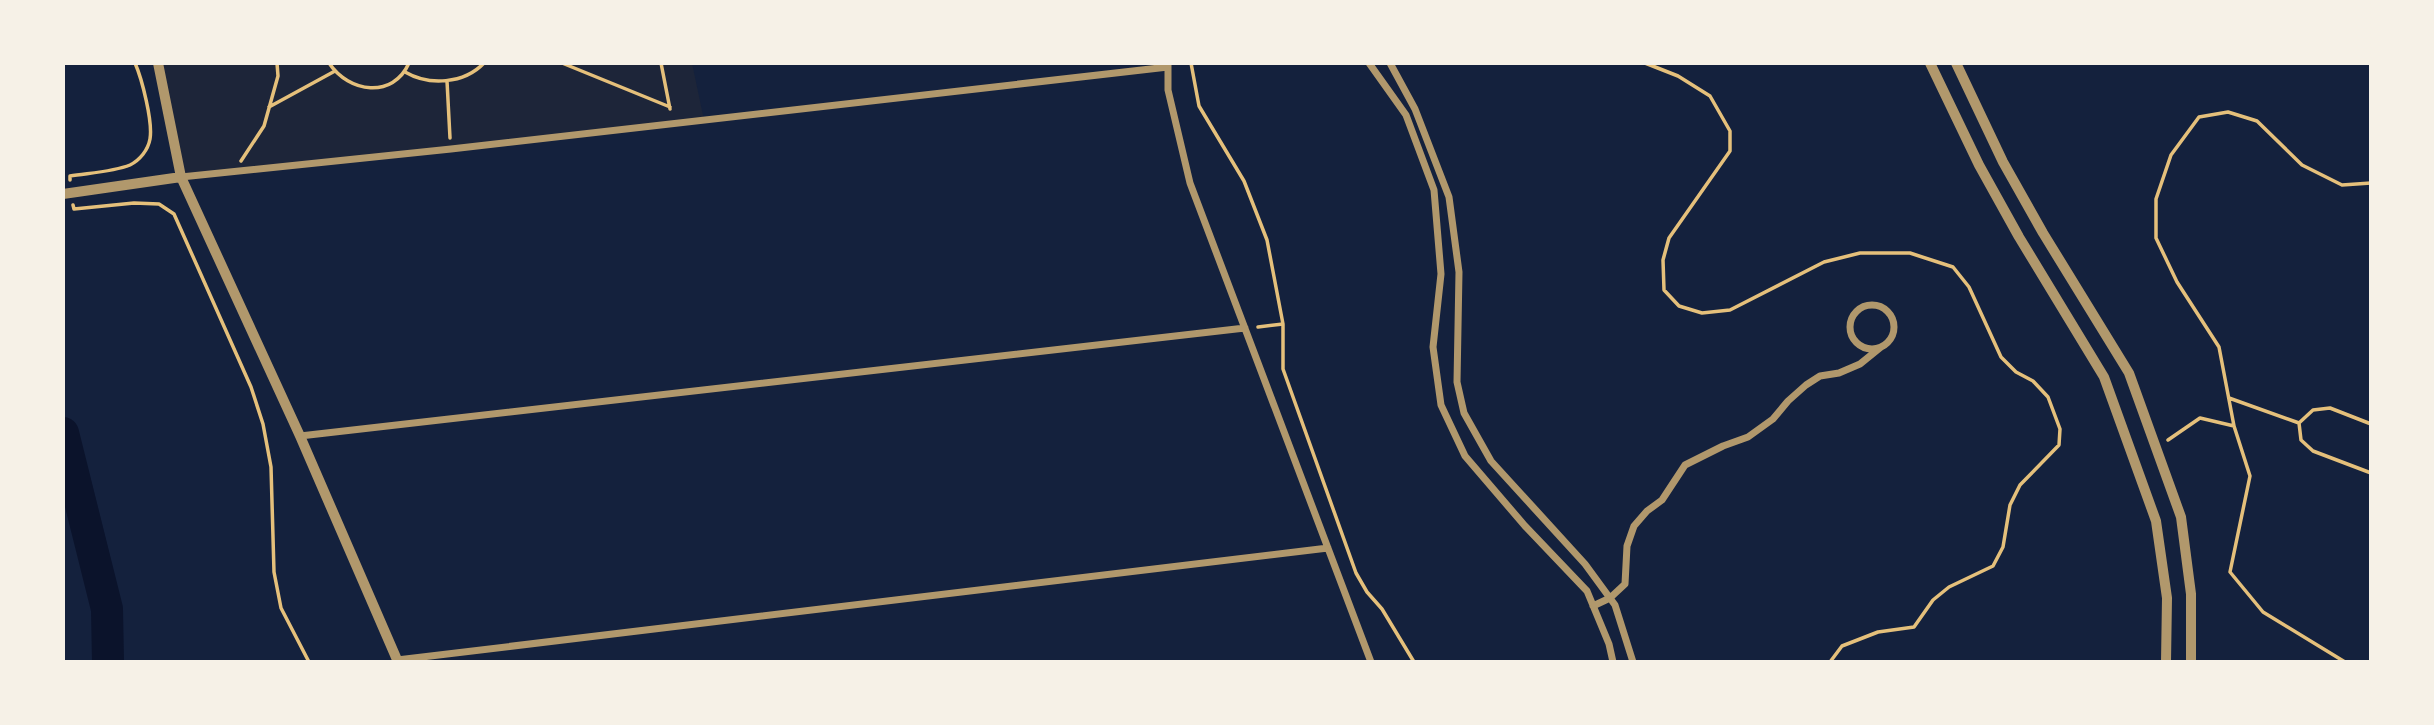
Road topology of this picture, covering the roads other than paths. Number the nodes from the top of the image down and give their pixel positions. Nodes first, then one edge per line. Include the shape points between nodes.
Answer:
1 (158, 63) edge
2 (1369, 63) edge
3 (1390, 63) edge
4 (1930, 63) edge
5 (1956, 63) edge
6 (1168, 65) edge
7 (181, 177) junction
8 (64, 194) edge
9 (1245, 328) junction
10 (1881, 347) junction
11 (300, 436) junction
12 (1328, 548) junction
13 (1610, 598) junction
14 (1593, 607) junction
15 (397, 661) edge
16 (1371, 662) edge
17 (1613, 662) edge
18 (1633, 662) edge
19 (2166, 662) edge
20 (2190, 662) edge

1 - 7 street
2 - 14 street via 1406,115 1434,190 1441,274 1433,347 1441,405 1465,456 1587,591
3 - 13 street via 1415,109 1449,198 1459,272 1457,382 1464,413 1491,461
4 - 19 street via 1979,165 2104,377 2156,520 2167,598
5 - 20 street via 2003,162 2129,373 2180,517 2191,594
6 - 7 street
6 - 9 street via 1168,90 1190,183
7 - 8 street
7 - 11 street
9 - 11 street
9 - 12 street
10 - 10 street via 1892,335 1893,319 1880,306 1862,307 1851,319 1852,337 1864,348
10 - 13 street via 1860,364 1806,385 1748,438 1685,465 1662,500 1634,526 1625,584
11 - 15 street
12 - 15 street
12 - 16 street
13 - 14 street
13 - 18 street
14 - 17 street

